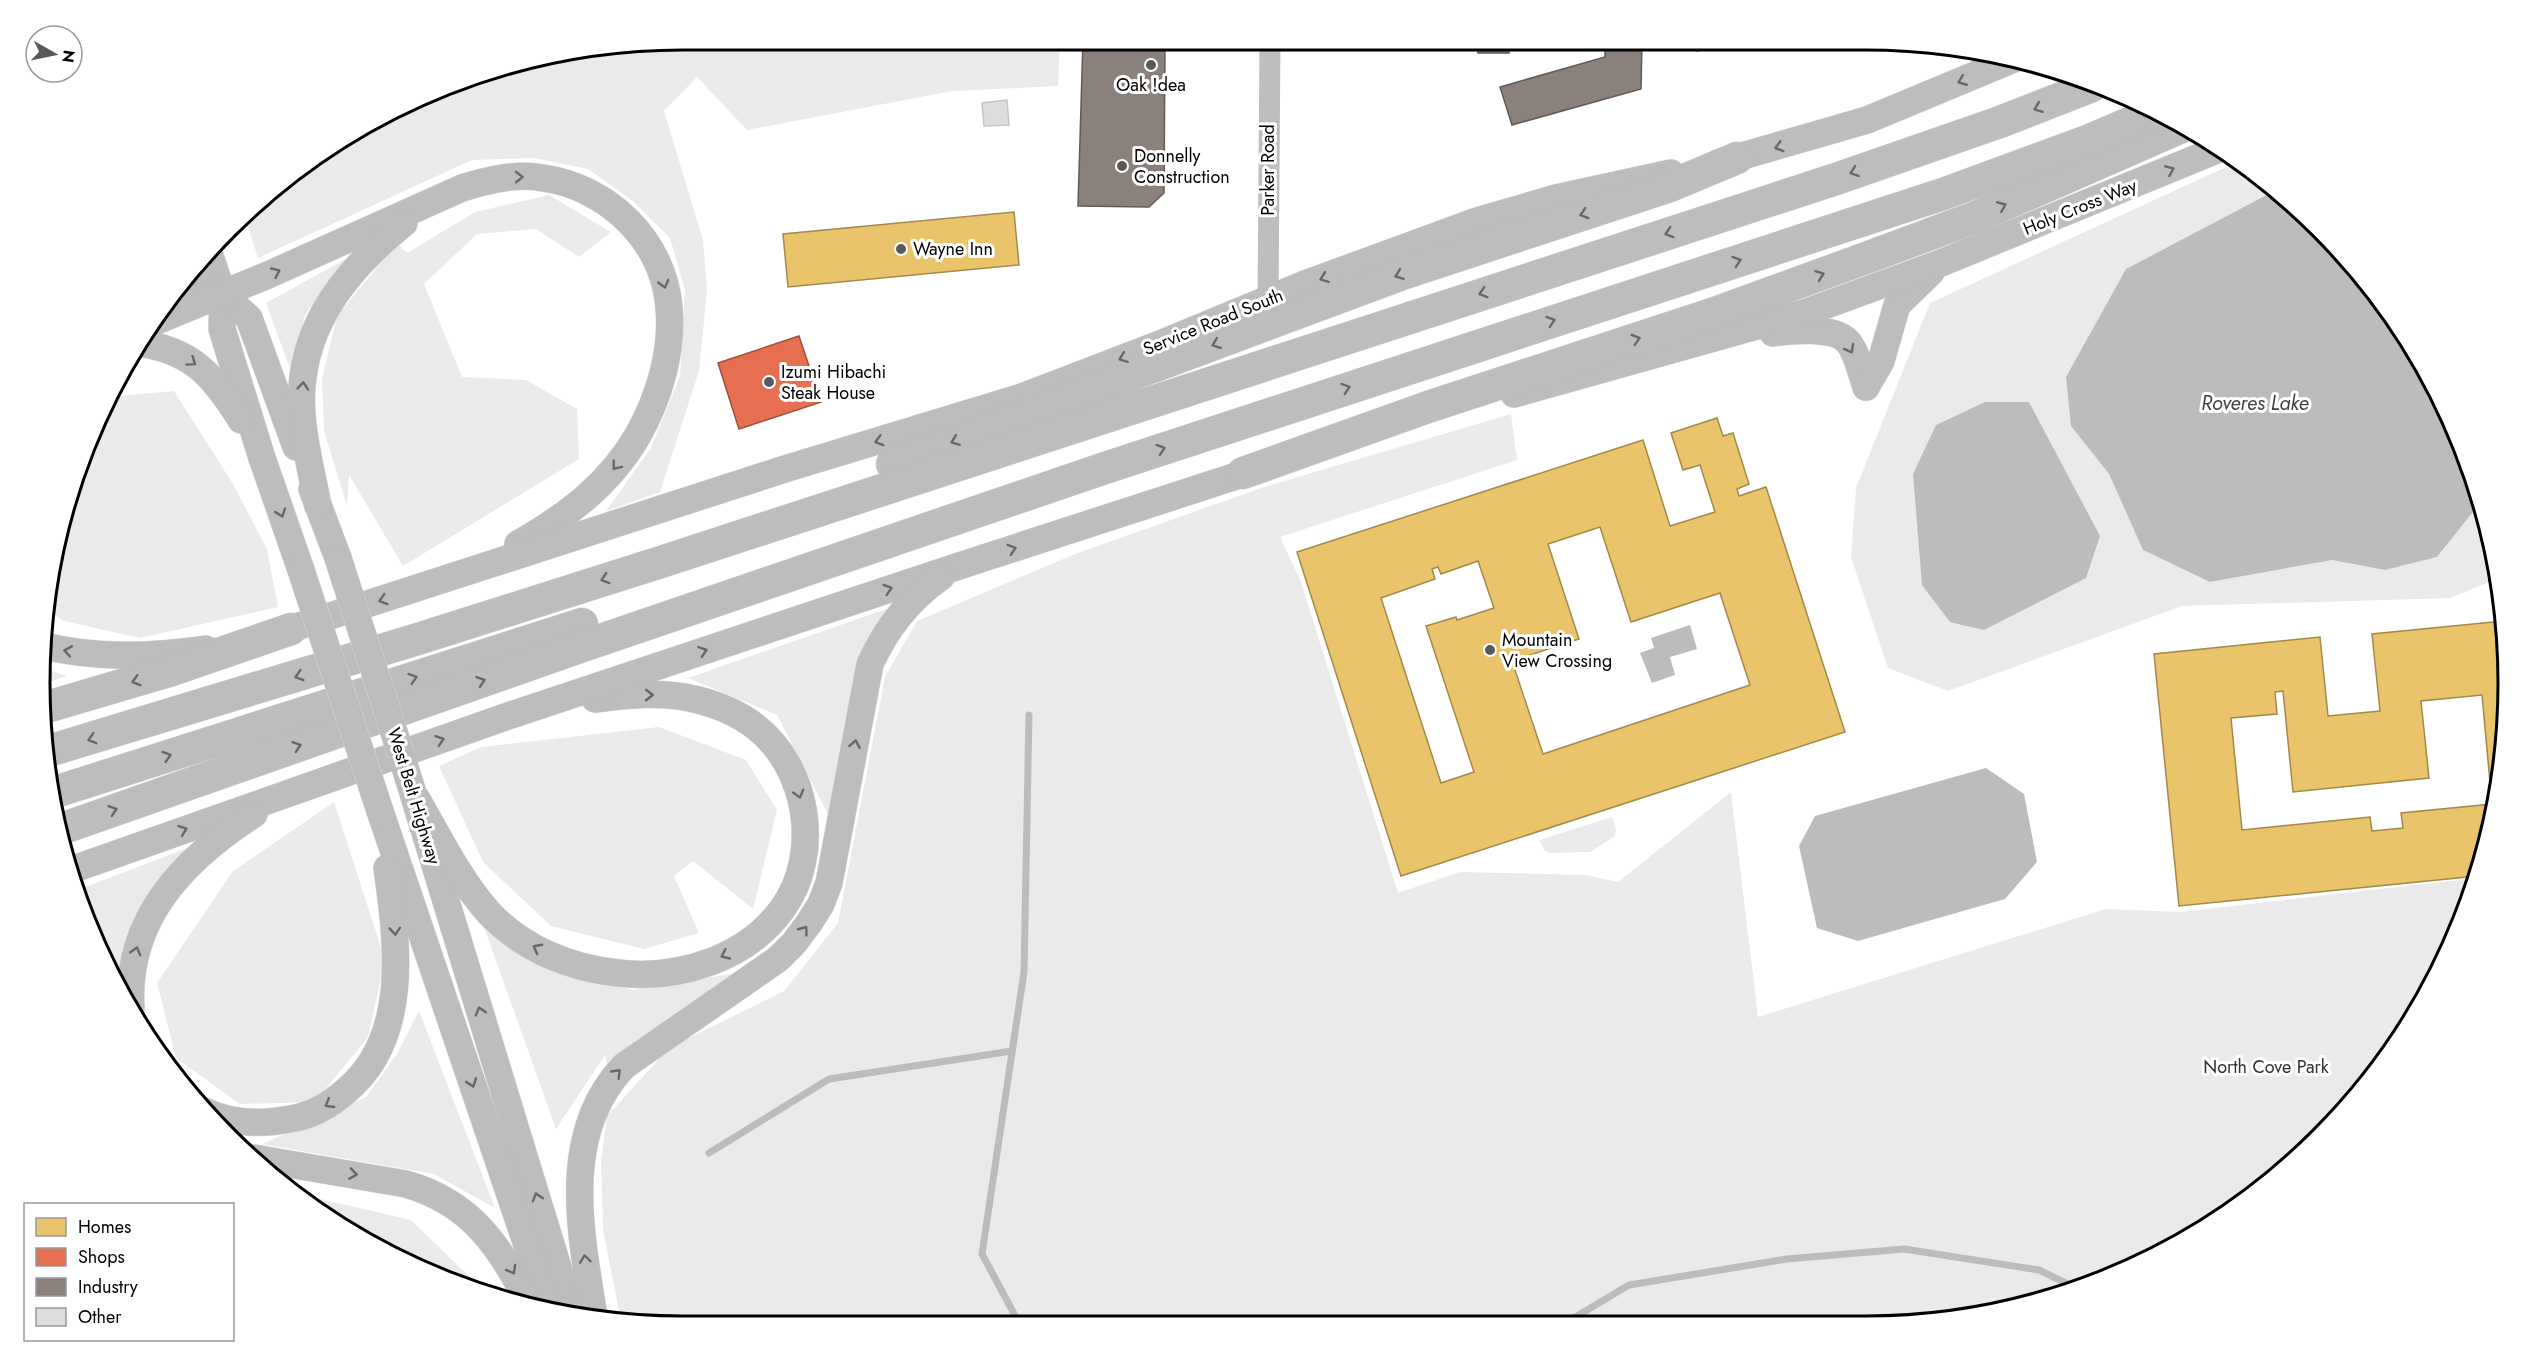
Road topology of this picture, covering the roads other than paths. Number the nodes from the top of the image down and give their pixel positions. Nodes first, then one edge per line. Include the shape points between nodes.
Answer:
1 (1270, 50) edge
2 (2000, 65) edge
3 (2084, 89) edge
4 (2146, 116) edge
5 (2174, 130) edge
6 (2210, 153) edge
7 (1737, 158) junction
8 (462, 188) junction
9 (211, 260) edge
10 (1941, 263) junction
11 (191, 284) edge
12 (223, 295) junction
13 (1268, 300) junction
14 (166, 317) edge
15 (1715, 339) junction
16 (148, 344) edge
17 (262, 458) junction
18 (1105, 468) junction
19 (1243, 473) junction
20 (318, 506) junction
21 (661, 562) junction
22 (956, 567) junction
23 (439, 582) junction
24 (291, 628) junction
25 (51, 647) edge
26 (51, 706) edge
27 (508, 716) junction
28 (53, 749) edge
29 (325, 779) junction
30 (59, 791) edge
31 (416, 798) junction
32 (380, 811) junction
33 (67, 827) edge
34 (77, 868) edge
35 (130, 991) edge
36 (225, 1119) edge
37 (268, 1160) edge
38 (526, 1295) edge
39 (546, 1300) edge
40 (570, 1305) edge
41 (593, 1309) edge

1 - 13 street, Parker Road
2 -> 7 main road, Service Road South via 1867,120
3 -> 21 highway via 1836,179
18 -> 4 highway via 1931,198
19 -> 5 highway via 1866,258 1976,217
10 -> 6 main road, Holy Cross Way
7 -> 13 main road, Service Road South via 1500,214
7 -> 21 highway via 1670,186 1405,273 898,462
12 -> 8 main road
20 -> 8 main road via 303,423 302,390 312,336 341,284 382,240
8 -> 23 main road via 491,179 542,177 592,193 614,207 634,226 664,280 669,339 653,403 638,435 598,488 546,528
9 - 12 main road, West Belt Highway
10 - 15 main road, Holy Cross Way via 1807,312
15 -> 10 main road via 1789,331 1828,332 1846,340 1866,387 1881,361 1897,305
11 - 12 main road via 202,284
12 - 14 main road
12 - 17 main road, West Belt Highway via 222,329
12 - 20 main road, West Belt Highway via 249,318
13 -> 23 main road, Service Road South via 1019,398
15 - 19 main road
16 -> 17 main road via 178,352 198,365 229,401
17 -> 32 main road, West Belt Highway, bridge
30 -> 18 highway via 809,551
33 -> 18 highway
22 -> 19 main road
20 - 31 main road, West Belt Highway, bridge
21 -> 28 highway
27 -> 22 main road
41 -> 22 main road via 580,1199 580,1168 593,1109 606,1084 624,1066 778,959 809,923 821,904 834,861 870,664 881,639 898,616
23 -> 24 main road
24 -> 25 main road via 213,648 148,656 92,655
24 -> 26 highway via 169,671
29 -> 27 main road
27 -> 31 main road via 613,696 668,695 716,705 757,728 788,764 804,811 804,854 784,907 741,948 700,965 646,974 580,967 534,948 489,912
34 -> 29 main road
35 -> 29 main road via 132,964 140,939 166,889 183,870 228,832 276,802
40 -> 31 main road, West Belt Highway
32 -> 36 main road via 394,922 395,975 382,1040 354,1084 317,1111 298,1118 259,1123
32 -> 39 main road, West Belt Highway
37 -> 38 main road via 406,1184 450,1201 488,1234

